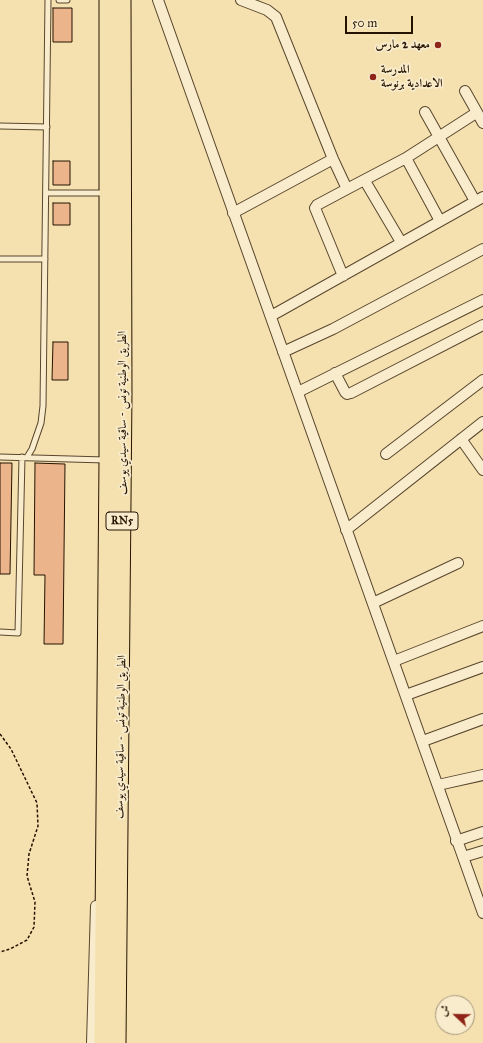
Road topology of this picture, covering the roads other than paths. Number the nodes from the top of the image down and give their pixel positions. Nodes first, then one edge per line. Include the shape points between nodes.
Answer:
1 (48, 0) edge
2 (59, 0) edge
3 (66, 0) edge
4 (108, 0) edge
5 (122, 0) edge
6 (158, 0) edge
7 (241, 0) edge
8 (465, 91) dead end
9 (425, 112) dead end
10 (476, 113) junction
11 (483, 123) edge
12 (0, 126) edge
13 (47, 127) junction
14 (439, 136) junction
15 (406, 158) junction
16 (333, 159) junction
17 (365, 181) junction
18 (347, 189) junction
19 (46, 193) junction
20 (117, 196) junction
21 (479, 199) edge
22 (233, 213) junction
23 (440, 221) junction
24 (401, 242) junction
25 (483, 249) edge
26 (0, 259) edge
27 (45, 259) junction
28 (343, 276) junction
29 (483, 300) edge
30 (271, 316) junction
31 (483, 325) edge
32 (283, 352) junction
33 (335, 374) junction
34 (483, 380) edge
35 (298, 392) junction
36 (483, 422) edge
37 (461, 439) junction
38 (386, 454) dead end
39 (0, 457) edge
40 (25, 457) junction
41 (115, 461) junction
42 (483, 470) edge
43 (346, 530) junction
44 (458, 562) dead end
45 (374, 603) junction
46 (483, 626) edge
47 (0, 632) edge
48 (394, 661) junction
49 (483, 666) edge
50 (406, 695) junction
51 (483, 719) edge
52 (423, 741) junction
53 (483, 775) edge
54 (438, 785) junction
55 (483, 832) edge
56 (456, 840) junction
57 (483, 851) edge
58 (463, 857) junction
59 (105, 869) junction
60 (483, 913) edge
61 (92, 1043) edge
62 (115, 1043) edge

1 - 13 lane
2 - 3 lane
4 - 20 main road, الطريق الوطنية تونس - ساقية سيدي يوسف / RN5
5 - 20 main road, الطريق الوطنية تونس - ساقية سيدي يوسف / RN5
6 - 22 street
7 - 16 street via 267,10 276,17
8 - 10 street
9 - 14 street
10 - 11 street
10 - 14 street
12 - 13 lane
13 - 19 lane
14 - 15 street
14 - 21 street
15 - 17 street
15 - 23 street
16 - 18 street
16 - 22 street
17 - 18 street
17 - 24 street
18 - 28 street via 315,208
19 - 20 lane
19 - 27 lane
20 - 41 main road, الطريق الوطنية تونس - ساقية سيدي يوسف / RN5 via 107,386
21 - 23 street
22 - 30 street
23 - 24 street
24 - 28 street
25 - 32 street via 333,329
26 - 27 lane
27 - 40 lane via 43,406 41,423 32,449
28 - 30 street
29 - 33 street
30 - 32 street
31 - 33 street via 351,393 345,392
32 - 35 street
33 - 35 street
34 - 38 street
35 - 43 street
36 - 37 street
37 - 42 street
37 - 43 street
39 - 40 lane
40 - 41 lane
40 - 47 lane via 18,633
41 - 59 main road, الطريق الوطنية تونس - ساقية سيدي يوسف / RN5
41 - 62 main road, الطريق الوطنية تونس - ساقية سيدي يوسف / RN5
43 - 45 street
44 - 45 street
45 - 48 street
46 - 48 street
48 - 50 street
49 - 50 street
50 - 52 street
51 - 52 street
52 - 54 street
53 - 54 street
54 - 56 street
55 - 56 street
56 - 58 street
57 - 58 street
58 - 60 street
59 - 61 street via 96,905
59 - 62 main road, الطريق الوطنية تونس - ساقية سيدي يوسف / RN5

